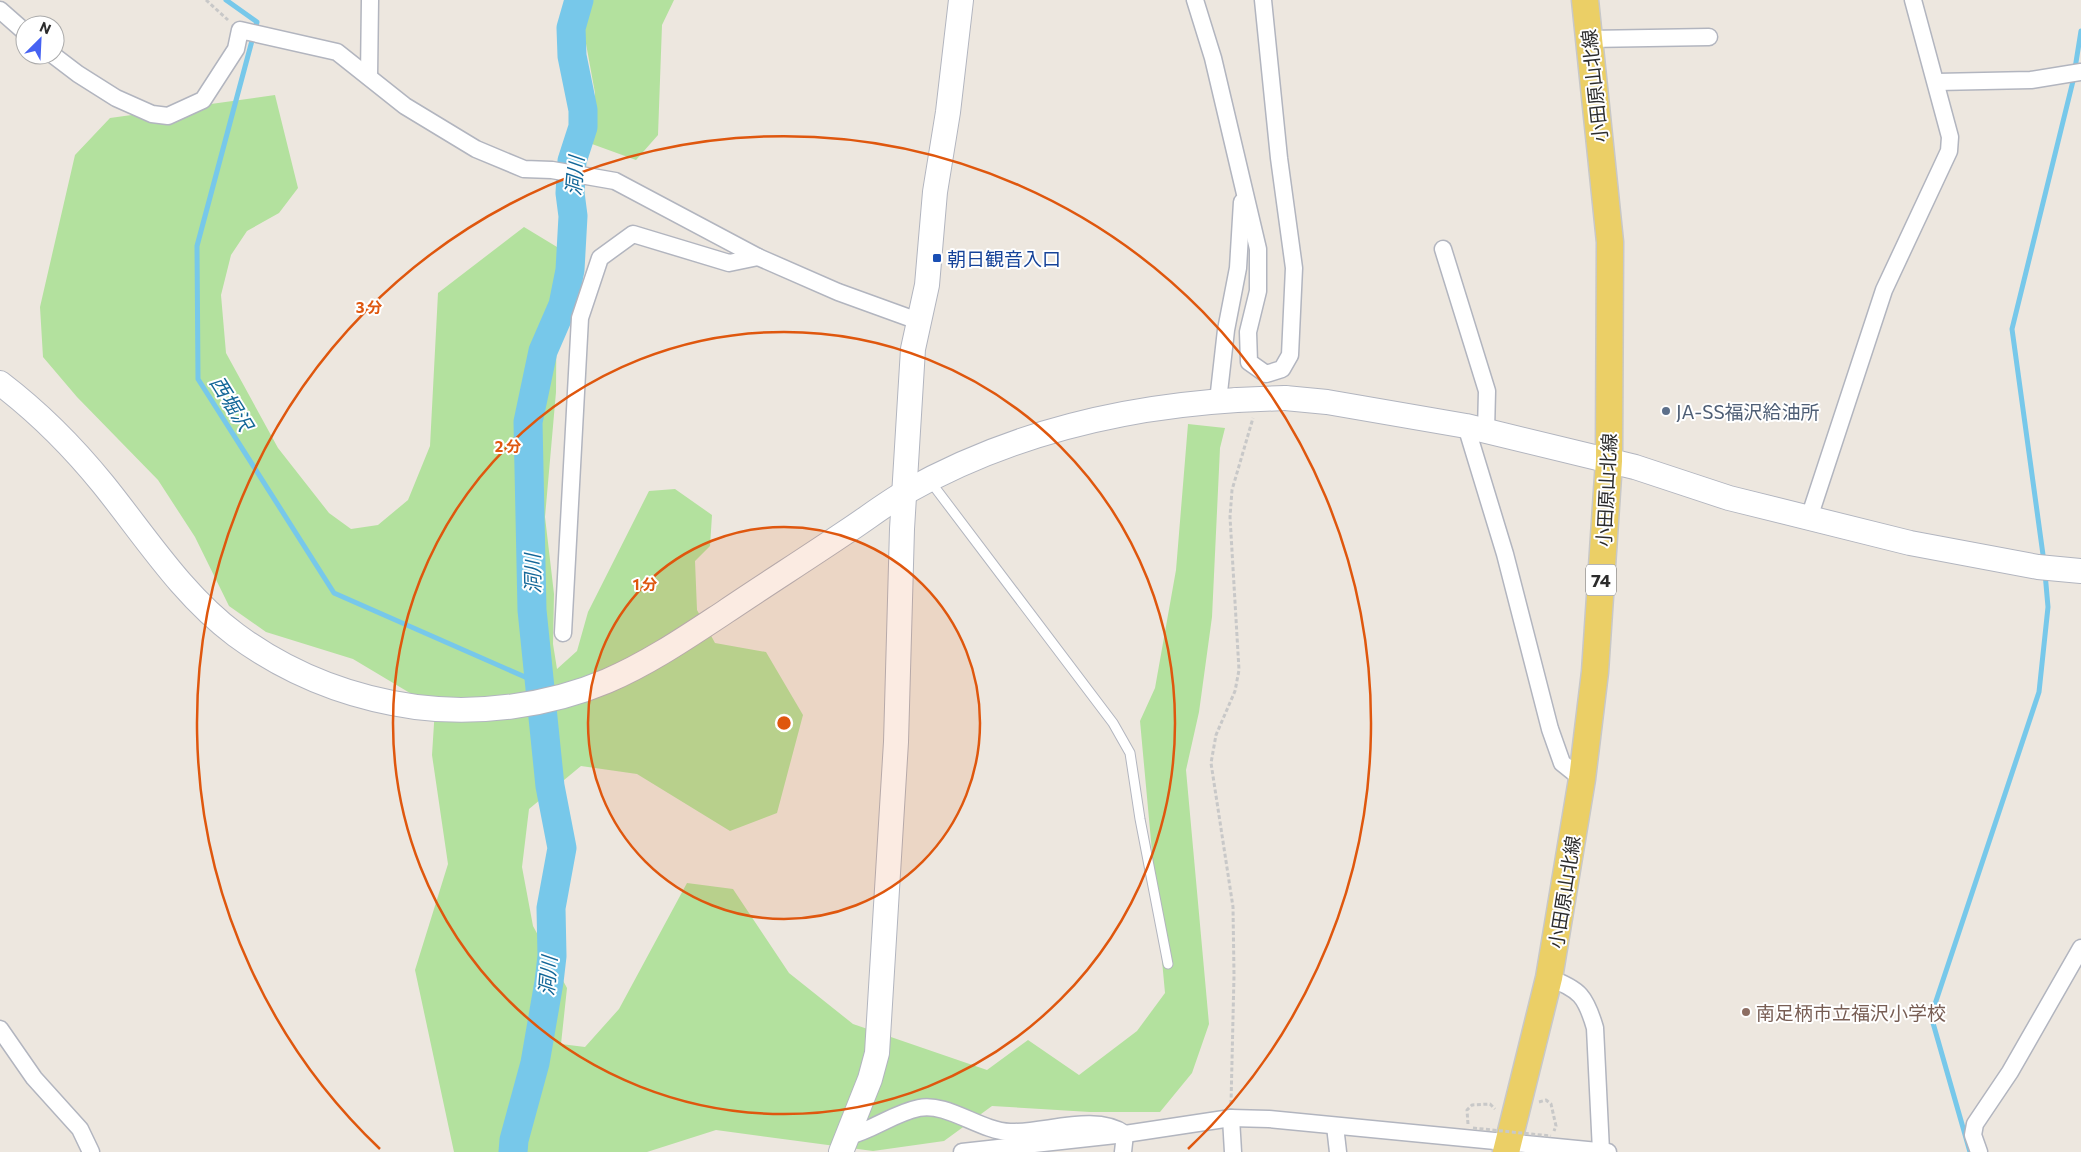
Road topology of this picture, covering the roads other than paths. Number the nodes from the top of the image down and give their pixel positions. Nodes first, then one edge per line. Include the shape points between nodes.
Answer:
1 (370, 0) edge
2 (961, 0) edge
3 (1195, 0) edge
4 (1263, 0) edge
5 (1585, 0) edge
6 (1913, 0) edge
7 (0, 10) edge
8 (15, 23) edge
9 (1709, 37) dead end
10 (1589, 39) junction
11 (65, 64) edge
12 (2075, 73) edge
13 (369, 77) junction
14 (1936, 82) junction
15 (1244, 182) junction
16 (1443, 249) dead end
17 (758, 257) junction
18 (918, 321) junction
19 (0, 383) edge
20 (1237, 404) junction
21 (1476, 428) junction
22 (1609, 461) junction
23 (930, 481) junction
24 (906, 492) junction
25 (1809, 518) junction
26 (2081, 570) edge
27 (562, 633) dead end
28 (1582, 779) junction
29 (2081, 948) edge
30 (1168, 964) dead end
31 (1549, 978) junction
32 (0, 1029) edge
33 (1231, 1118) junction
34 (1335, 1126) junction
35 (1125, 1134) junction
36 (845, 1144) edge
37 (1508, 1147) edge
38 (91, 1152) edge
39 (962, 1152) edge
40 (1123, 1152) edge
41 (1233, 1152) edge
42 (1338, 1152) edge
43 (1605, 1152) edge
44 (1979, 1152) edge

1 - 13 street
2 - 18 street via 935,192 927,285
3 - 15 street
4 - 15 street via 1294,268 1290,354 1282,368 1266,374 1250,362 1248,332 1258,291 1258,249
5 - 10 main road, 小田原山北線 / 74
6 - 14 street
7 - 8 street
9 - 10 street
10 - 22 main road, 小田原山北線 / 74 via 1610,242
11 - 13 street via 116,98 152,114 168,116 203,100 236,49 240,30 337,52
12 - 14 street via 2031,80
13 - 17 street via 405,106 476,149 524,169 552,170 615,181
14 - 25 street via 1950,136 1949,151 1884,290
15 - 20 street via 1238,268 1226,330
16 - 21 street via 1487,391
17 - 18 street via 838,292
17 - 27 street via 729,263 633,234 600,258 580,318
18 - 24 street via 913,349
19 - 24 street via 64,441 193,597 236,635 305,677 381,702 432,709 482,709 525,704 565,696 605,682 684,639
20 - 21 street, bridge via 1285,398 1327,402
20 - 23 street via 1139,412 1058,429 988,454
21 - 22 street
21 - 28 street via 1550,729 1562,763
22 - 25 street via 1729,498
22 - 28 main road, 小田原山北線 / 74 via 1595,672
23 - 24 street
23 - 30 lane via 1114,723 1130,753
24 - 36 street via 902,529 896,742 878,1044 870,1079
25 - 26 street via 1910,543 2047,568
28 - 31 main road, 小田原山北線 / 74
29 - 44 street via 2010,1072 1975,1124 1973,1135
31 - 37 main road, 小田原山北線 / 74
31 - 43 street via 1571,986 1584,998 1590,1012 1595,1028
32 - 38 street via 34,1078 80,1129
33 - 34 street
33 - 35 street
33 - 41 street
34 - 37 street via 1473,1133
34 - 42 street
35 - 36 street via 1114,1126 1094,1124 1011,1132 994,1130 940,1110 920,1108 892,1118
35 - 39 street
35 - 40 street
37 - 43 street via 1548,1140

